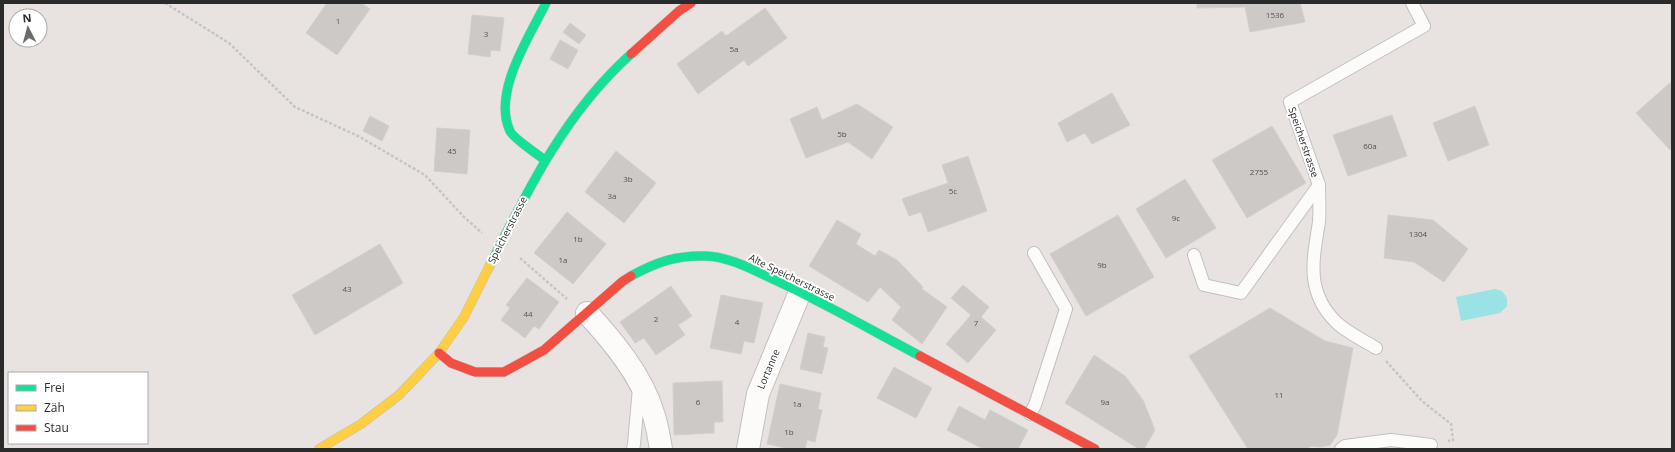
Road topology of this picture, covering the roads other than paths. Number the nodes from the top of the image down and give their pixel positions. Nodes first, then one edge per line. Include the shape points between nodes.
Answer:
1 (546, 3) edge
2 (691, 3) edge
3 (1412, 3) edge
4 (545, 160) junction
5 (1319, 185) junction
6 (1034, 253) dead end
7 (1194, 255) dead end
8 (800, 292) junction
9 (579, 308) junction
10 (1376, 348) road end
11 (439, 353) junction
12 (640, 383) junction
13 (1030, 414) junction
14 (1431, 445) road end
15 (319, 449) edge
16 (632, 449) edge
17 (661, 449) edge
18 (748, 449) edge
19 (1095, 449) edge
20 (1341, 449) edge

1 - 4 street via 512,71 504,105 510,132
2 - 4 street, Speicherstrasse via 621,63 579,109
3 - 5 lane, Speicherstrasse via 1424,26 1290,102
4 - 11 street, Speicherstrasse via 464,317
5 - 7 lane, Speicherstrasse via 1241,293 1204,285
5 - 10 lane via 1319,220 1313,254 1314,279 1322,304 1338,323
6 - 13 lane via 1066,309
8 - 9 street, Alte Speicherstrasse via 741,264 708,256 684,256 653,264
8 - 13 street, Alte Speicherstrasse
8 - 18 street, Lortanne via 758,394
9 - 11 street, Alte Speicherstrasse via 544,350 504,372 475,372 451,363
9 - 12 street via 613,341
11 - 15 street, Speicherstrasse via 399,395 361,424
12 - 16 lane
12 - 17 street via 653,412
13 - 19 street, Alte Speicherstrasse
14 - 20 lane via 1392,440 1345,446

